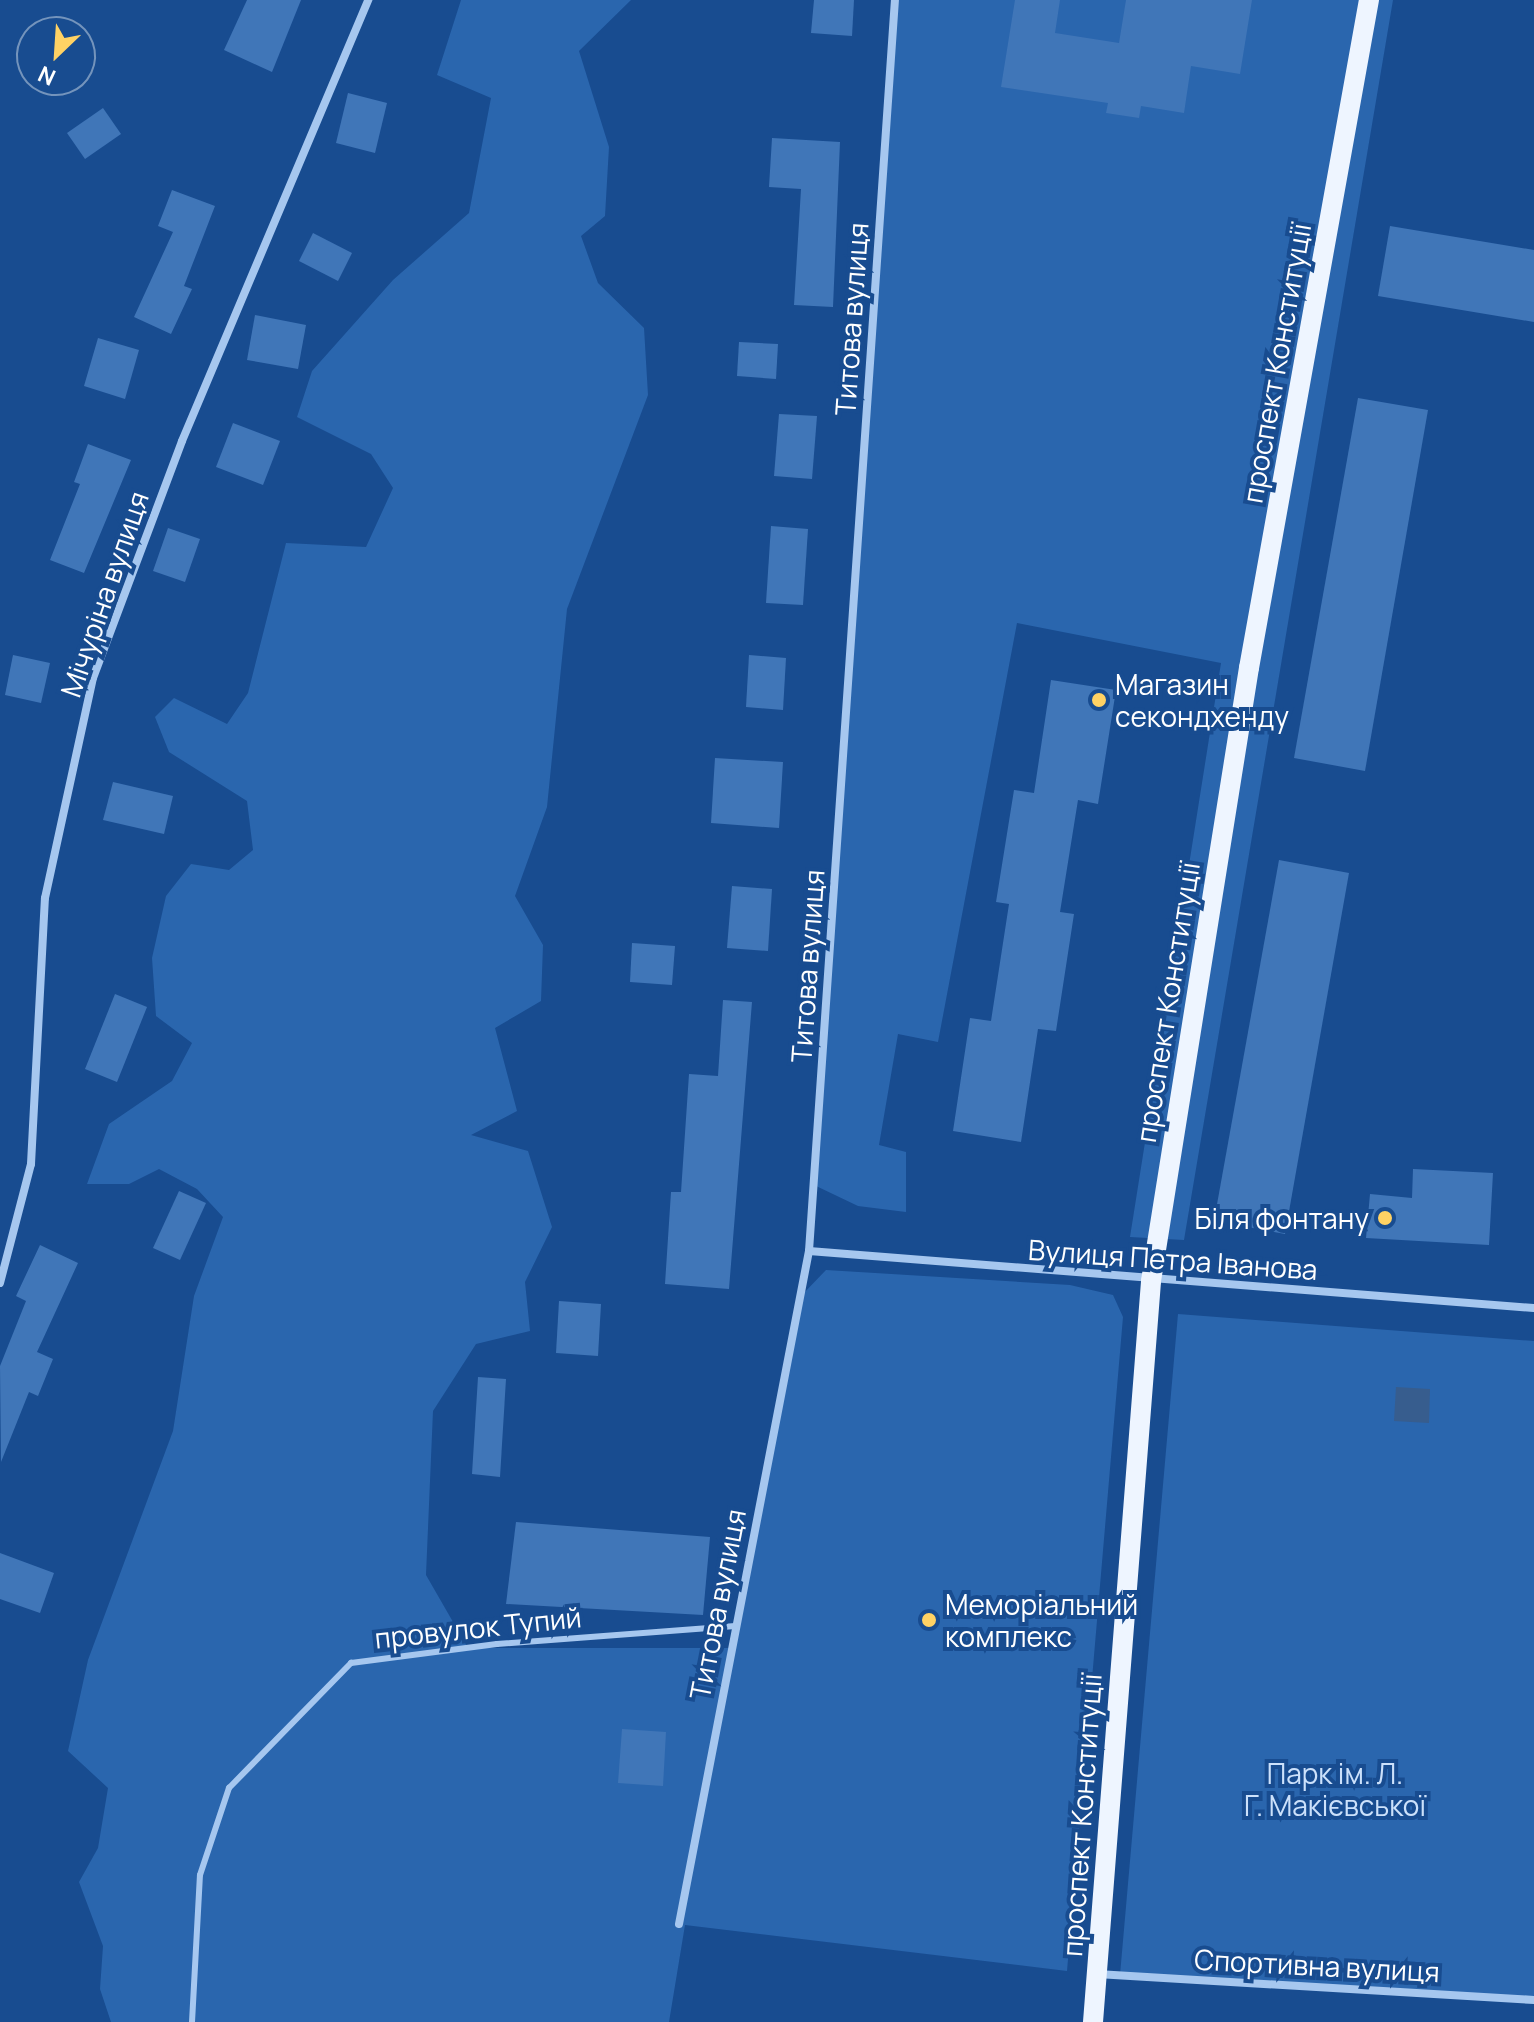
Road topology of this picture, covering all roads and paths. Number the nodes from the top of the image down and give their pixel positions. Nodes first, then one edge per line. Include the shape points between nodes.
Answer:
1 (368, 0) edge
2 (895, 0) edge
3 (1369, 0) edge
4 (809, 1251) junction
5 (1151, 1281) junction
6 (0, 1283) edge
7 (1534, 1308) edge
8 (735, 1626) junction
9 (679, 1924) dead end
10 (1097, 1974) junction
11 (1534, 2000) edge
12 (192, 2022) edge
13 (1093, 2022) edge

1 - 6 street, Мічуріна вулиця via 182,441 93,678 45,898 31,1164
2 - 4 street, Титова вулиця
3 - 5 main road, проспект Конституції via 1249,668
4 - 5 street, Вулиця Петра Іванова
4 - 8 street, Титова вулиця
5 - 7 street, Вулиця Петра Іванова
5 - 10 main road, проспект Конституції
8 - 9 street, Титова вулиця
8 - 12 lane, провулок Тупий via 497,1644 351,1663 229,1788 200,1875
10 - 11 street, Спортивна вулиця
10 - 13 main road, проспект Конституції

